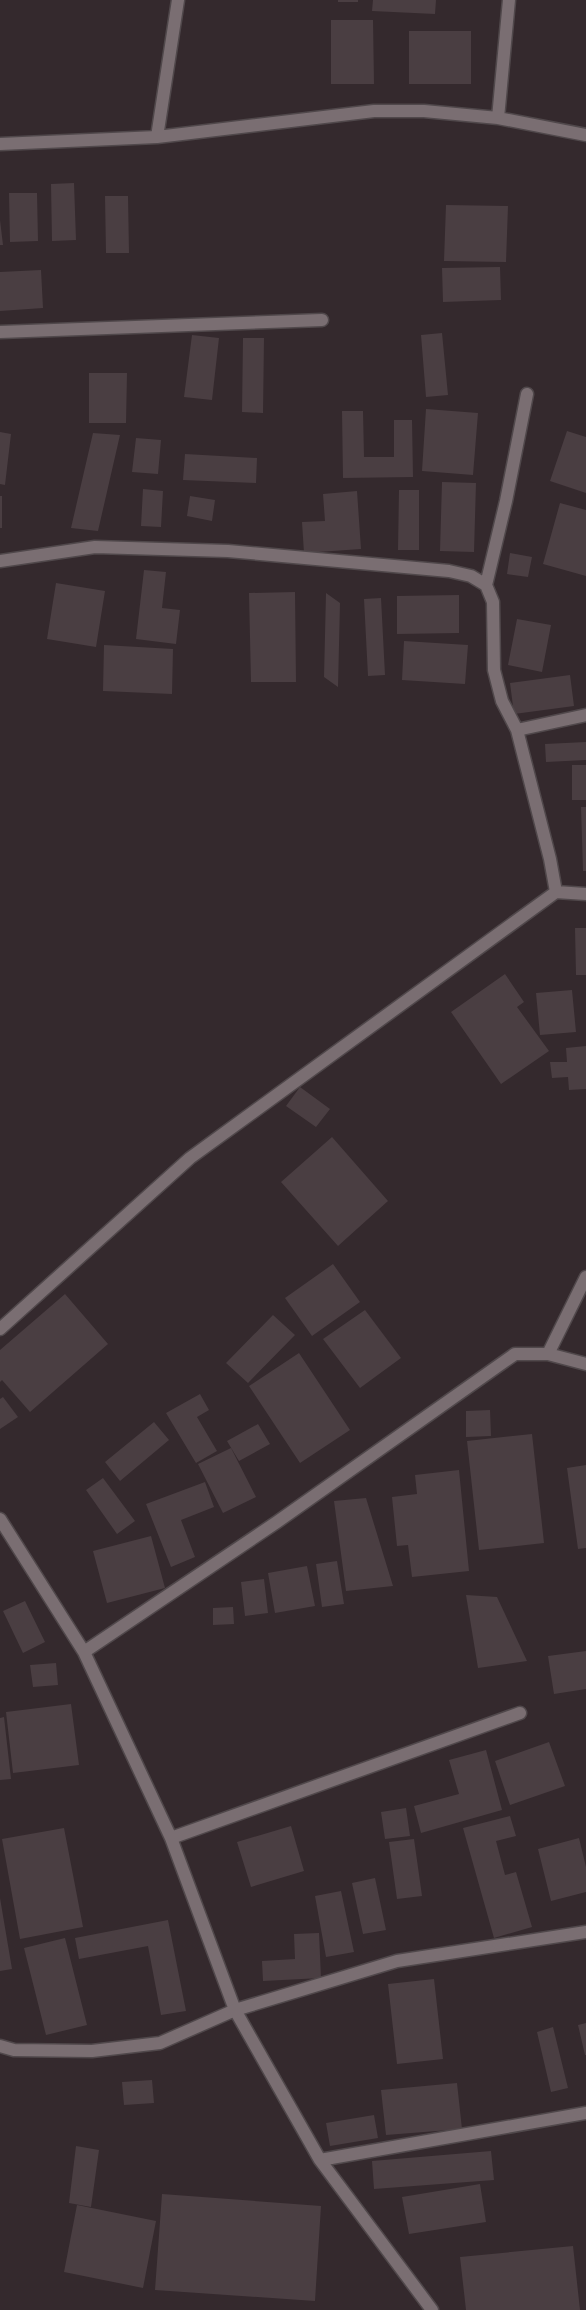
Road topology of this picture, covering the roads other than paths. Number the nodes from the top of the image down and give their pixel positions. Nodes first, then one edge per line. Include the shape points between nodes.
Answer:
1 (178, 0) edge
2 (509, 0) edge
3 (498, 118) junction
4 (586, 134) edge
5 (157, 137) junction
6 (0, 144) edge
7 (322, 320) dead end
8 (0, 332) edge
9 (527, 394) dead end
10 (0, 561) edge
11 (486, 585) junction
12 (586, 715) edge
13 (517, 730) junction
14 (556, 892) junction
15 (586, 894) edge
16 (586, 1277) edge
17 (0, 1329) edge
18 (548, 1354) junction
19 (586, 1364) edge
20 (0, 1519) edge
21 (84, 1652) junction
22 (520, 1713) dead end
23 (171, 1838) junction
24 (586, 1932) edge
25 (235, 2010) junction
26 (0, 2046) edge
27 (586, 2113) edge
28 (320, 2160) junction
29 (432, 2310) edge

1 - 5 street
2 - 3 street
3 - 4 street
3 - 5 street via 424,111 374,111
5 - 6 street
7 - 8 street
9 - 11 street
10 - 11 street via 95,547 228,551 449,571 471,576
11 - 13 street via 493,602 494,670 502,701
12 - 13 street
13 - 14 street
14 - 15 street
14 - 17 street via 190,1158
16 - 18 street
18 - 19 street
18 - 21 street via 515,1354 277,1522
20 - 21 street
21 - 23 street
22 - 23 street
23 - 25 street
24 - 25 street via 397,1960
25 - 26 street via 160,2043 92,2051 14,2050
25 - 28 street
27 - 28 street
28 - 29 street

